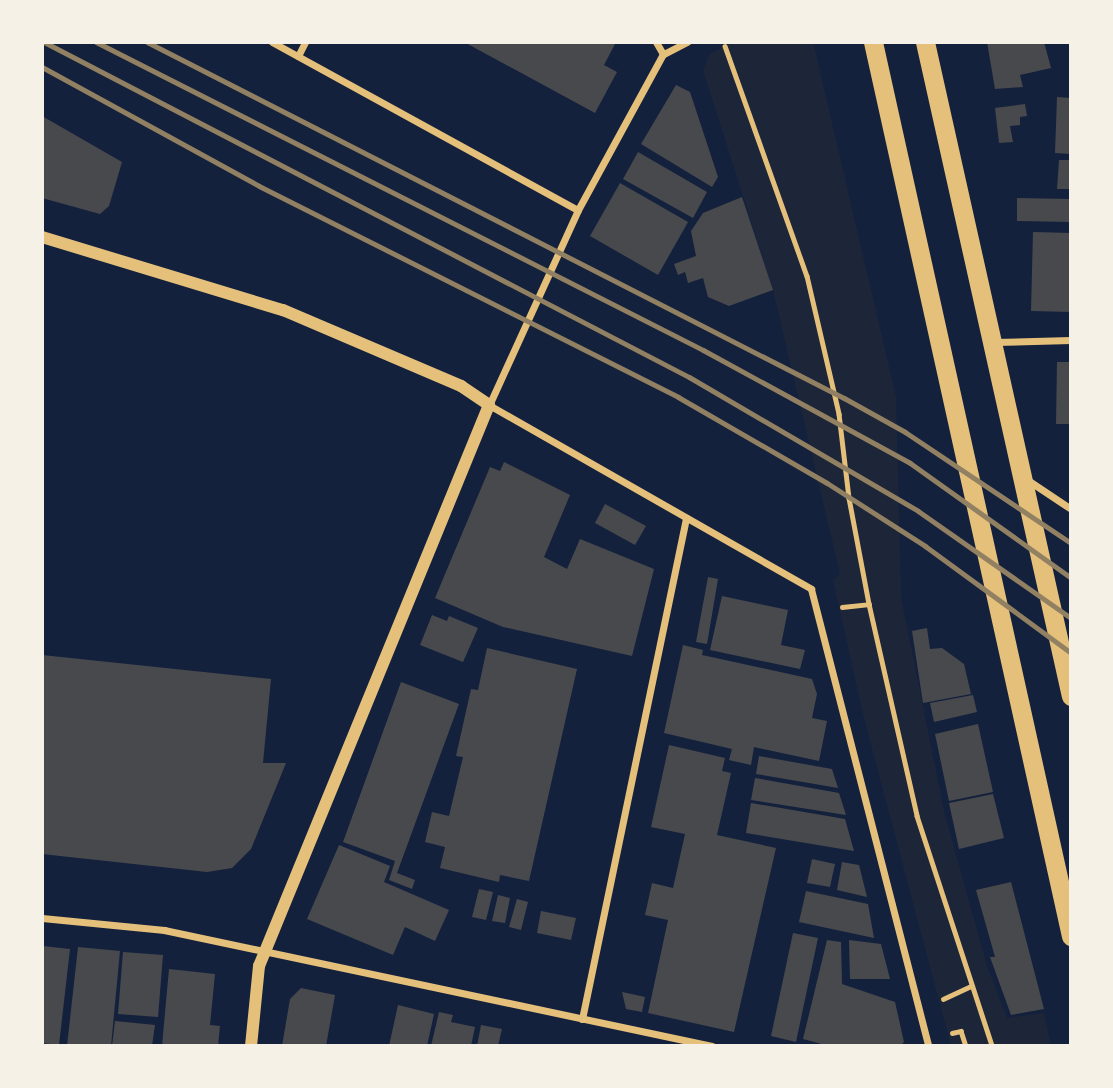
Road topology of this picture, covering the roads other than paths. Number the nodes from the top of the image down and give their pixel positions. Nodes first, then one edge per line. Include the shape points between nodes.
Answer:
1 (272, 42) edge
2 (305, 42) edge
3 (656, 42) edge
4 (687, 42) edge
5 (873, 42) edge
6 (925, 42) edge
7 (663, 54) junction
8 (298, 56) junction
9 (578, 210) junction
10 (42, 237) edge
11 (1071, 340) edge
12 (992, 342) junction
13 (489, 405) junction
14 (1023, 477) junction
15 (1071, 509) edge
16 (686, 518) junction
17 (1071, 696) edge
18 (42, 918) edge
19 (1071, 936) edge
20 (265, 952) junction
21 (582, 1019) junction
22 (251, 1046) edge
23 (712, 1046) edge
24 (929, 1046) edge

1 - 8 street
2 - 8 street
3 - 7 street
4 - 7 street
5 - 19 highway
6 - 12 highway
7 - 9 street
8 - 9 street
9 - 13 street
10 - 13 street via 283,310 461,386
11 - 12 street
12 - 14 highway
13 - 16 street
13 - 20 street
14 - 15 street
14 - 17 highway
16 - 21 street
16 - 24 street via 811,589
18 - 20 street via 164,930
20 - 21 street
20 - 22 street
21 - 23 street

